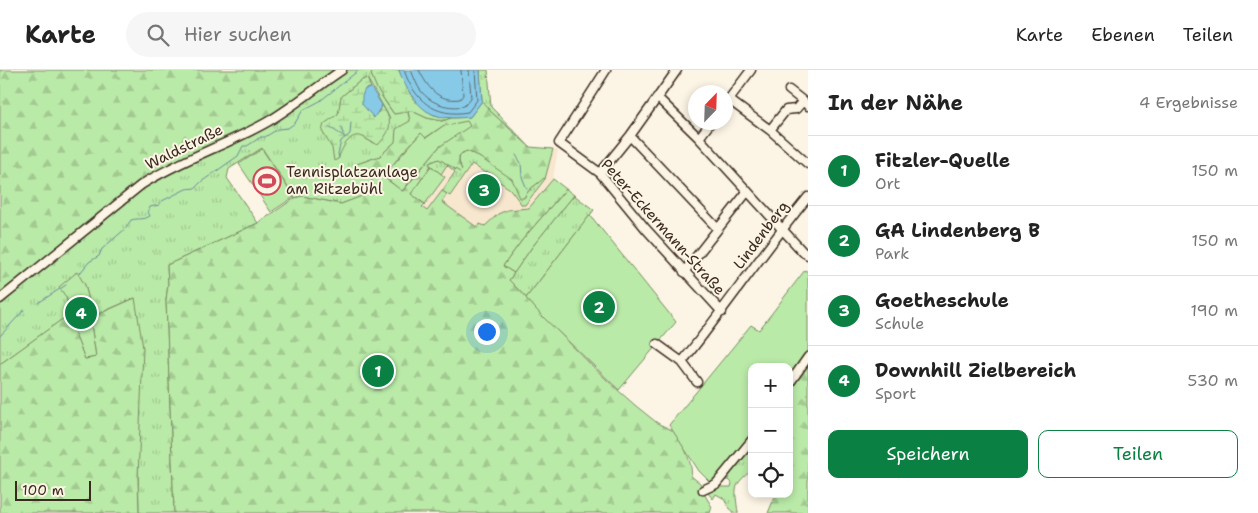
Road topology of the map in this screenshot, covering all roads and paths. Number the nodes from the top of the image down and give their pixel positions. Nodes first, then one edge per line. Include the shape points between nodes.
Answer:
1 (342, 70) edge
2 (606, 70) edge
3 (677, 70) edge
4 (751, 70) edge
5 (789, 90) dead end
6 (733, 93) edge
7 (657, 97) junction
8 (806, 104) edge
9 (733, 105) edge
10 (704, 130) edge
11 (770, 130) junction
12 (630, 136) junction
13 (698, 138) junction
14 (808, 164) edge
15 (600, 173) junction
16 (746, 192) junction
17 (808, 197) edge
18 (717, 228) junction
19 (782, 229) junction
20 (808, 255) edge
21 (684, 272) junction
22 (0, 299) edge
23 (722, 312) junction
24 (657, 344) dead end
25 (808, 357) edge
26 (682, 362) junction
27 (793, 378) edge
28 (697, 382) dead end
29 (748, 445) edge
30 (703, 490) dead end

1 - 22 street, Waldstraße via 269,121 157,174
2 - 15 street, Peter-Eckermann-Straße via 559,143
3 - 7 street
4 - 6 street
5 - 8 street
7 - 12 street
7 - 13 street
8 - 11 street via 786,110
9 - 11 street
10 - 13 street
11 - 14 street
12 - 15 street
12 - 18 street
13 - 16 street
15 - 21 street, Peter-Eckermann-Straße
16 - 18 street
16 - 19 street
17 - 19 street, Lindenberg
18 - 21 street
19 - 20 street
19 - 23 street, Lindenberg
21 - 23 street, Peter-Eckermann-Straße
23 - 26 street, Lindenberg
24 - 26 street
25 - 27 street
26 - 28 street
29 - 30 street via 716,484

